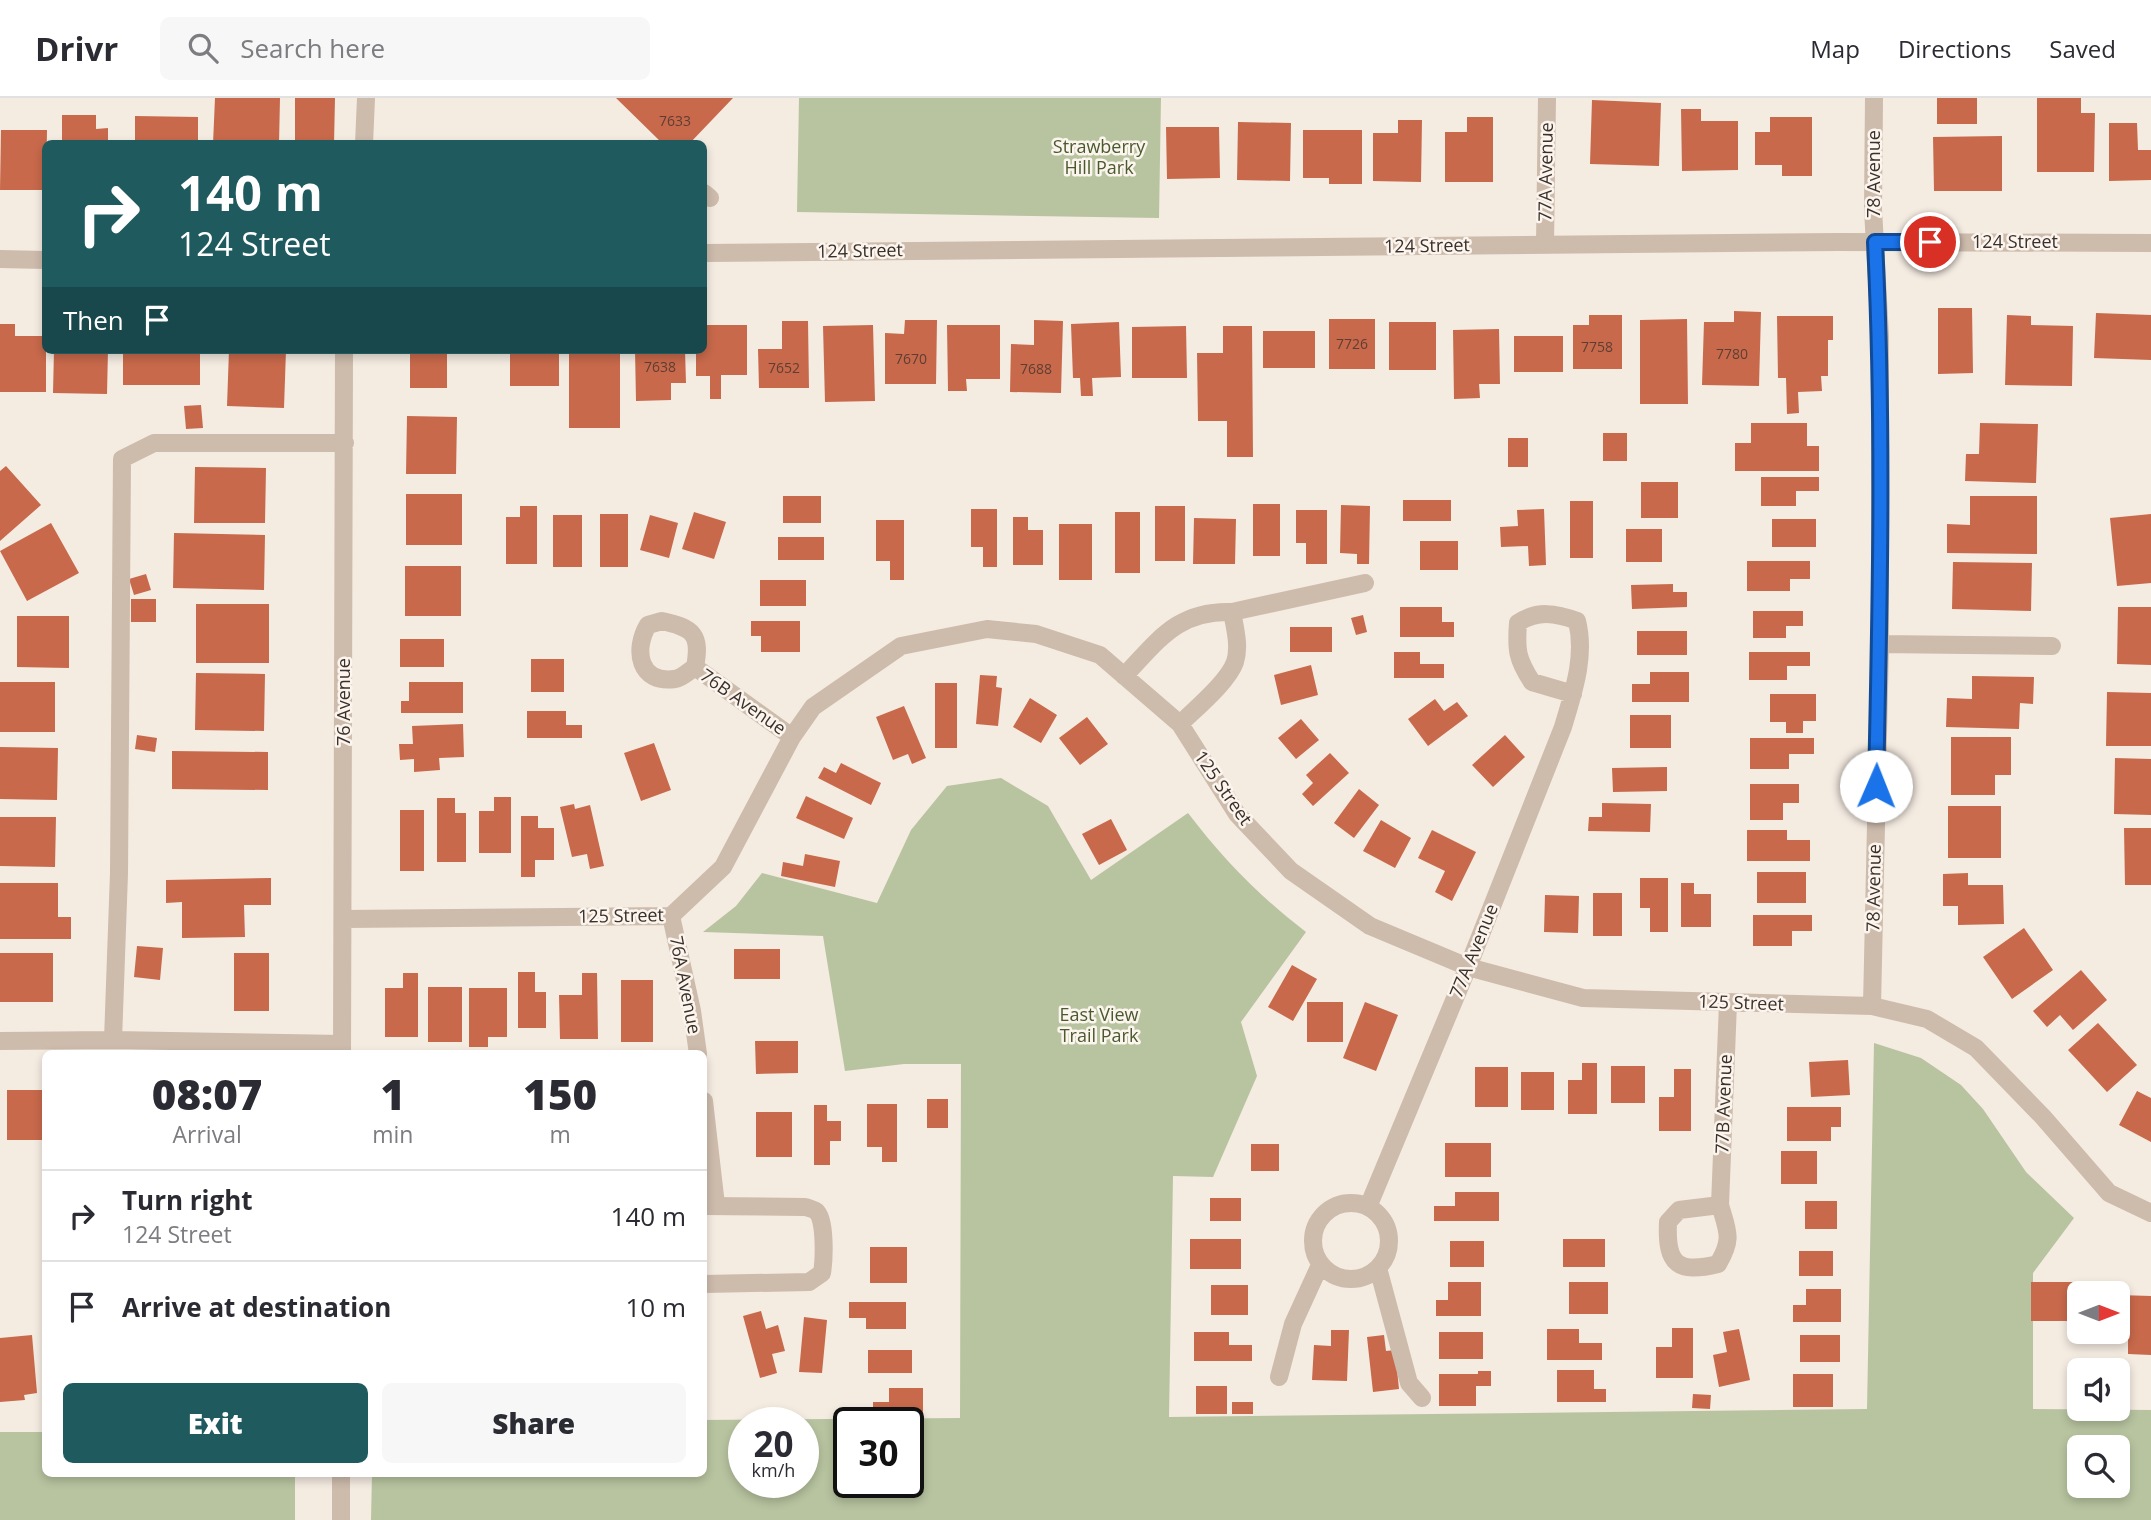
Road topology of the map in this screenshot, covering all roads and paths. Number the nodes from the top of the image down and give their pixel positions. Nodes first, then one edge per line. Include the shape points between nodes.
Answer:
1 (366, 98) edge
2 (1547, 98) edge
3 (1874, 98) edge
4 (363, 140) edge
5 (1875, 242) junction
6 (2151, 243) edge
7 (1545, 245) junction
8 (707, 253) edge
9 (0, 259) edge
10 (42, 260) edge
11 (344, 354) edge
12 (345, 443) junction
13 (1364, 583) dead end
14 (1232, 612) junction
15 (1880, 644) junction
16 (2052, 646) dead end
17 (695, 667) dead end
18 (1124, 676) junction
19 (1573, 694) junction
20 (1180, 724) junction
21 (792, 737) junction
22 (671, 916) junction
23 (344, 919) junction
24 (1468, 967) junction
25 (1728, 1003) junction
26 (1872, 1006) junction
27 (113, 1040) junction
28 (0, 1041) edge
29 (342, 1049) edge
30 (697, 1050) edge
31 (707, 1153) edge
32 (710, 1205) edge
33 (1720, 1205) dead end
34 (1368, 1207) junction
35 (2151, 1213) edge
36 (1321, 1265) junction
37 (1378, 1268) junction
38 (707, 1284) edge
39 (1279, 1377) dead end
40 (1422, 1398) dead end
41 (341, 1477) edge
42 (341, 1520) edge

1 - 4 street
2 - 7 street, 77A Avenue
3 - 5 street, 78 Avenue
5 - 6 street, 124 Street
5 - 7 street, 124 Street
5 - 15 street, 78 Avenue via 1880,337
7 - 8 street, 124 Street
9 - 10 street
11 - 12 street, 76 Avenue
12 - 23 street, 76 Avenue
12 - 27 street via 154,443 122,459
13 - 14 street
14 - 18 street via 1193,617 1168,630
14 - 20 street via 1235,663
15 - 16 street
15 - 26 street, 78 Avenue
17 - 21 street, 76B Avenue
18 - 20 street, 125 Street
18 - 21 street, 125 Street via 1100,655 1036,634 987,629 901,646 814,707
19 - 19 street, 77A Avenue via 1579,668 1577,621 1559,614 1531,614 1518,623 1519,663 1532,682
19 - 24 street, 77A Avenue
20 - 24 street, 125 Street via 1237,814 1291,871 1370,926
21 - 22 street, 125 Street via 723,867
22 - 23 street, 125 Street
22 - 30 street, 76A Avenue
23 - 29 street, 76 Avenue
24 - 25 street, 125 Street via 1583,998
24 - 34 street, 77A Avenue
25 - 26 street, 125 Street
25 - 33 street, 77B Avenue
26 - 35 street, 125 Street via 1927,1019 1976,1048 2109,1193
27 - 28 street
27 - 29 street
31 - 32 street
32 - 38 street via 816,1210 821,1219 824,1263 821,1273 809,1282
34 - 36 street via 1343,1203 1321,1216 1312,1240
34 - 37 street via 1378,1214 1389,1235
36 - 37 street via 1342,1278 1355,1279
36 - 39 street via 1293,1324
37 - 40 street via 1409,1383
41 - 42 street

